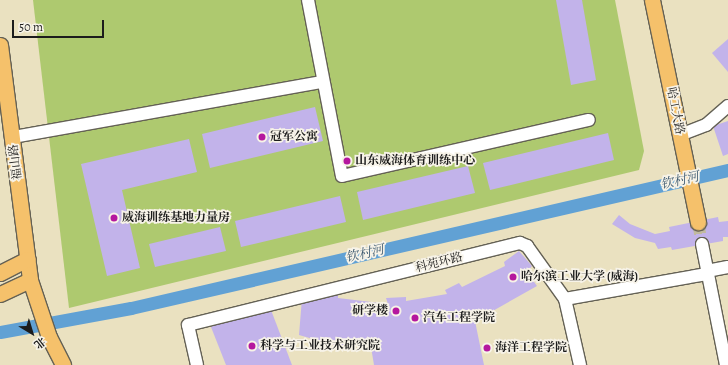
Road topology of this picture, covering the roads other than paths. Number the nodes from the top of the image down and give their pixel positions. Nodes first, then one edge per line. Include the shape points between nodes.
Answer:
1 (308, 0) edge
2 (652, 0) edge
3 (0, 45) edge
4 (323, 82) junction
5 (728, 106) edge
6 (589, 120) dead end
7 (680, 135) junction
8 (13, 137) junction
9 (698, 222) tunnel mouth
10 (702, 244) tunnel mouth
11 (28, 259) junction
12 (728, 267) edge
13 (0, 273) edge
14 (707, 273) junction
15 (30, 280) junction
16 (0, 294) edge
17 (565, 299) junction
18 (63, 365) edge
19 (197, 365) edge
20 (580, 365) edge
21 (726, 365) edge

1 - 4 street
2 - 7 main road, 哈工大路
3 - 8 main road, 福山路
4 - 6 street via 342,176
4 - 8 street
5 - 7 street via 706,125
7 - 9 main road, 哈工大路
8 - 11 main road, 福山路
10 - 14 street
11 - 13 main road
11 - 15 main road, 福山路
12 - 14 street
14 - 17 street
14 - 21 street
15 - 16 main road
15 - 18 main road, 福山路 via 49,337
17 - 19 street, 科苑环路 via 526,246 520,244 188,325
17 - 20 street

